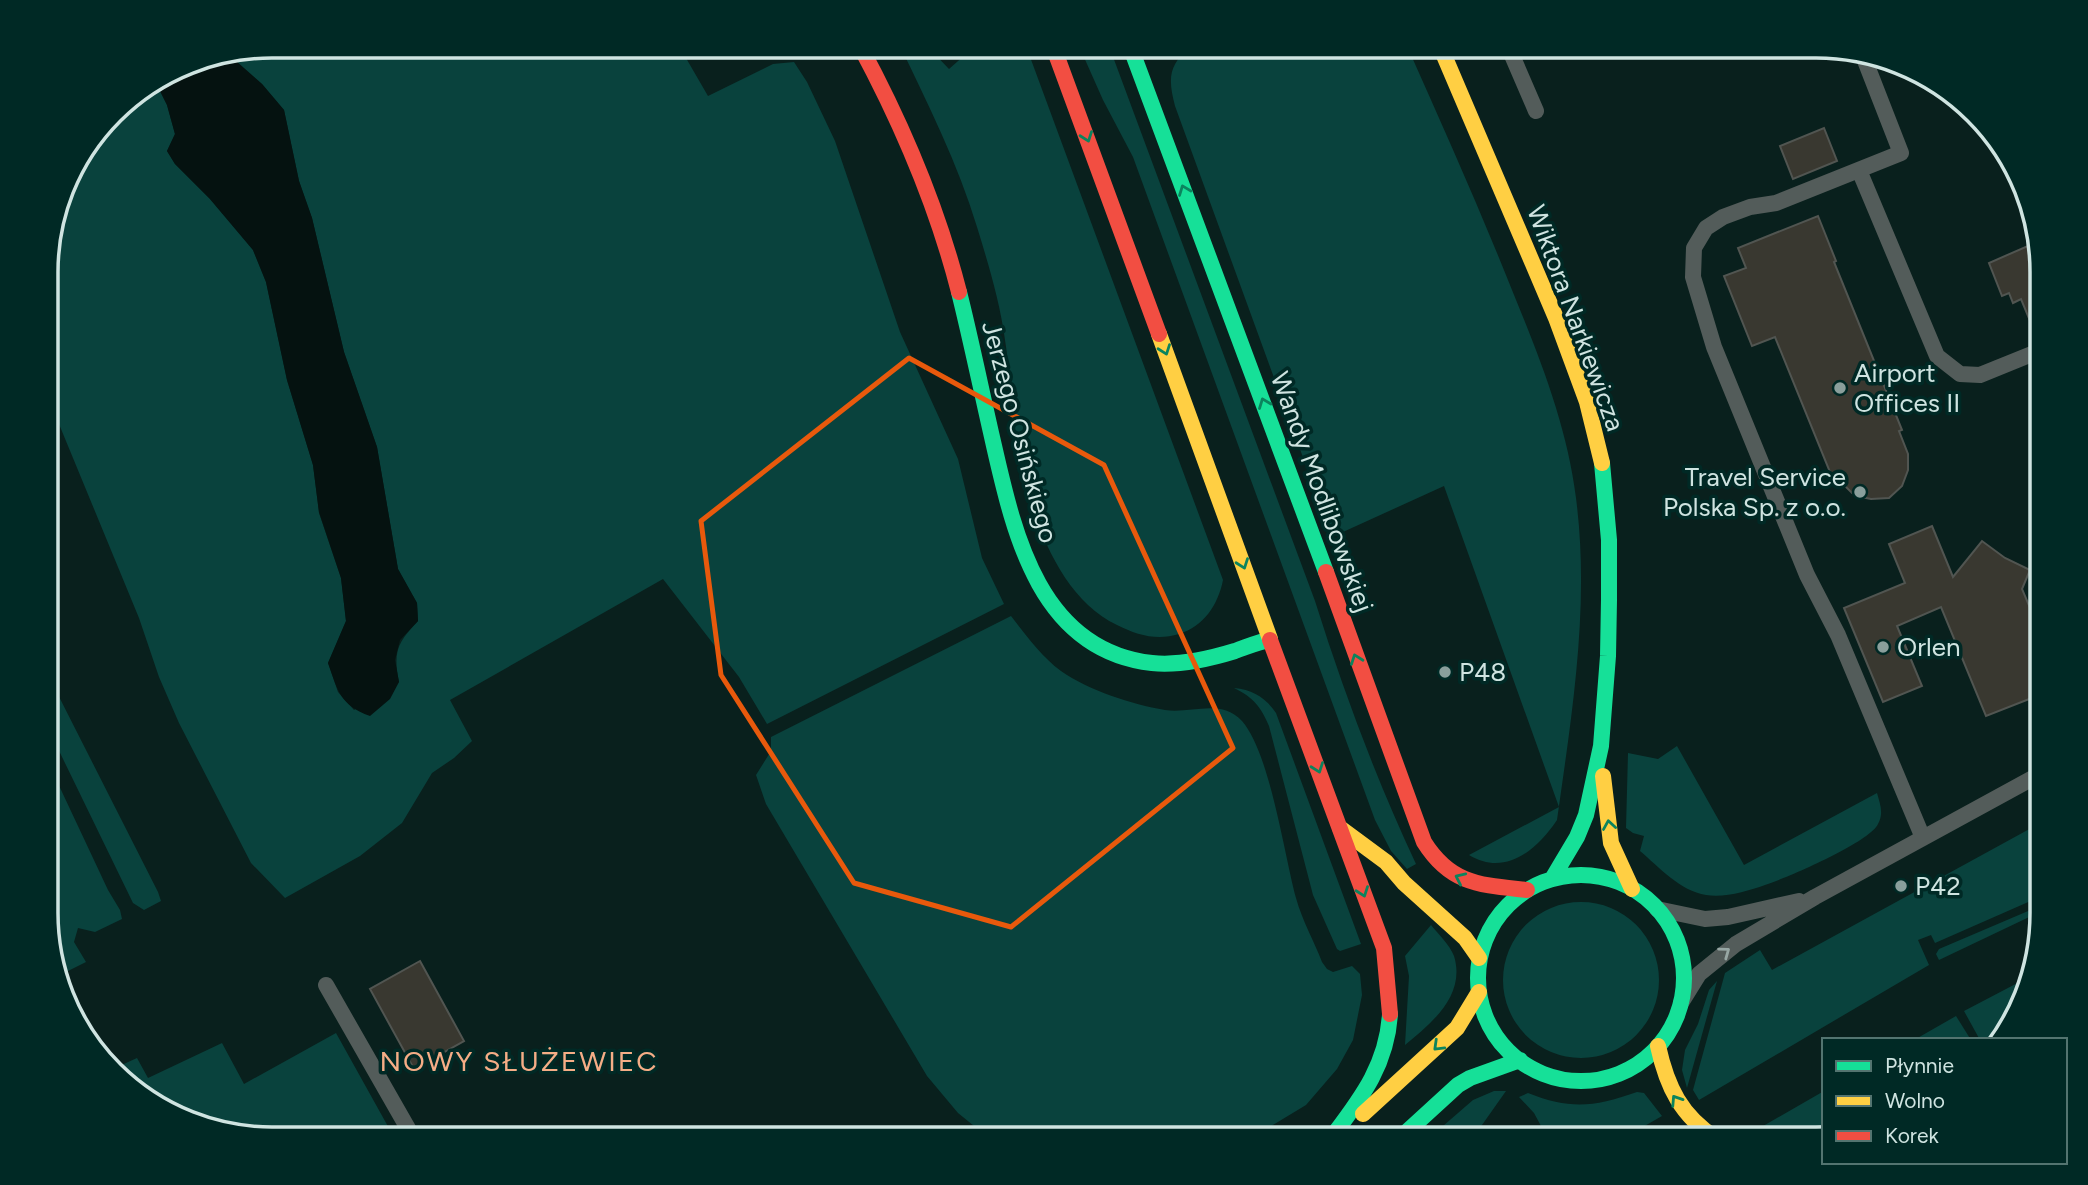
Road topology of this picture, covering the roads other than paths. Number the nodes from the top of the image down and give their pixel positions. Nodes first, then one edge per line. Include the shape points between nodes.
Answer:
1 (867, 58) edge
2 (1057, 58) edge
3 (1134, 58) edge
4 (1445, 58) edge
5 (1513, 58) edge
6 (1866, 64) edge
7 (1535, 111) dead end
8 (1859, 170) junction
9 (2030, 355) edge
10 (1270, 639) junction
11 (1601, 746) junction
12 (2030, 780) edge
13 (1340, 828) junction
14 (1923, 838) junction
15 (1552, 879) junction
16 (1632, 889) junction
17 (1527, 890) junction
18 (1815, 897) junction
19 (1657, 909) junction
20 (1479, 958) junction
21 (326, 985) dead end
22 (1479, 992) junction
23 (1681, 1003) junction
24 (1658, 1046) junction
25 (1520, 1060) junction
26 (407, 1127) edge
27 (1339, 1127) edge
28 (1344, 1127) edge
29 (1412, 1127) edge
30 (1700, 1127) edge

1 - 10 main road, Jerzego Osińskiego via 934,206 1010,511 1029,564 1049,601 1092,640 1146,662 1193,661
2 -> 10 main road
17 -> 3 main road, Wandy Modlibowskiej via 1470,883 1452,875 1424,842
4 - 11 main road, Wiktora Narkiewicza via 1556,318 1587,402 1601,458 1609,600
5 - 7 lane
6 - 8 lane via 1901,153
8 - 9 lane via 1937,356 1959,374 1980,375
8 - 14 lane via 1776,203 1723,217 1706,229 1694,248 1693,277 1714,347 1807,575 1838,635
10 -> 13 main road
11 - 15 main road, Wiktora Narkiewicza via 1586,815
16 -> 11 main road, Wiktora Narkiewicza via 1612,843
12 - 14 lane
13 - 20 main road via 1386,862
13 -> 27 main road via 1384,948 1390,1028 1378,1069
14 - 18 lane
15 - 16 main road via 1583,874 1615,880
15 - 17 main road
16 - 19 main road
17 - 20 main road via 1495,920
18 - 19 lane via 1705,919
23 -> 18 lane via 1715,959
19 - 23 main road via 1679,951 1684,986
20 - 22 main road
21 - 26 lane
22 - 25 main road via 1494,1034
22 -> 28 main road via 1457,1028 1395,1087
23 - 24 main road
24 - 25 main road via 1620,1074 1590,1081 1558,1079
30 -> 24 main road via 1674,1100
25 - 29 main road via 1470,1078

